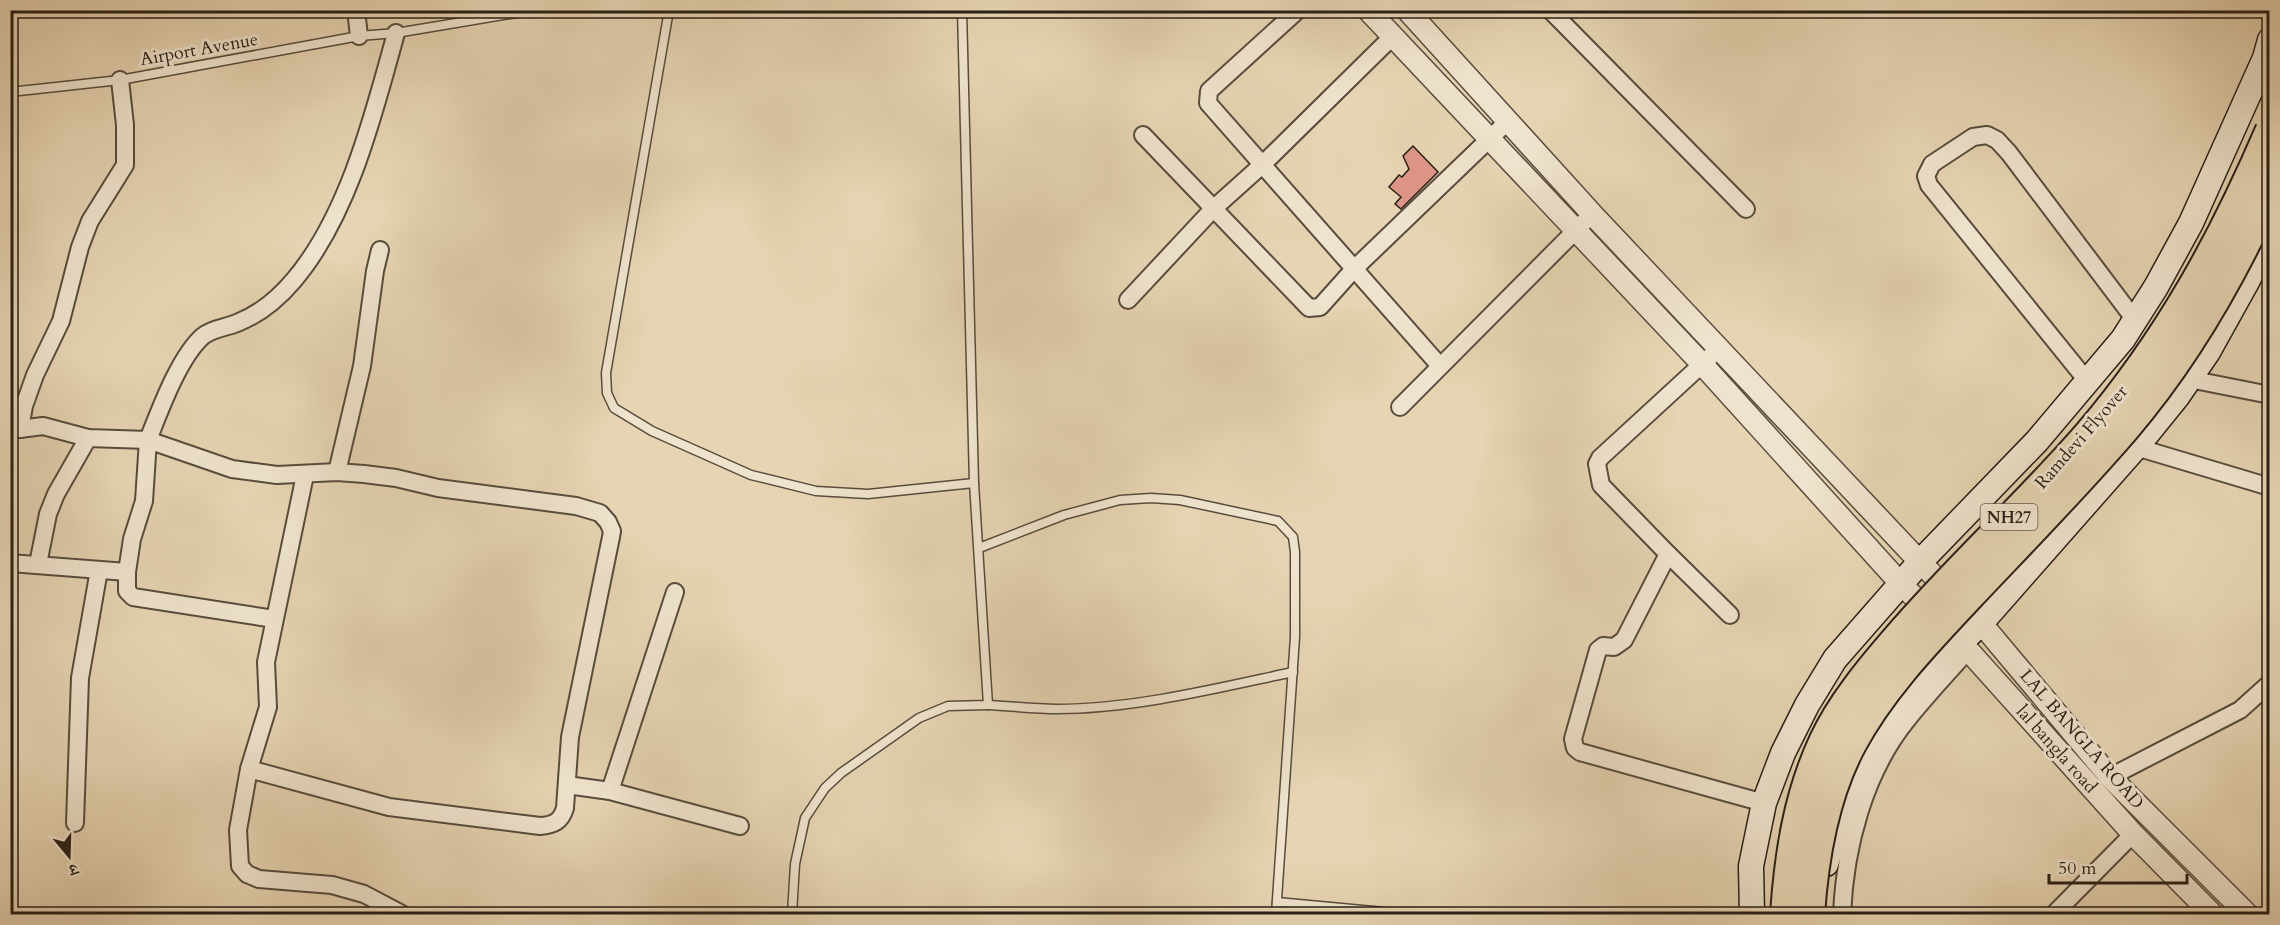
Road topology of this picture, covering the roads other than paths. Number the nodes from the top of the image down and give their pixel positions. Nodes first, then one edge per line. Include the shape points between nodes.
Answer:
1 (356, 10) edge
2 (534, 10) edge
3 (669, 10) edge
4 (962, 10) edge
5 (1298, 10) edge
6 (1368, 10) edge
7 (1407, 10) edge
8 (1550, 10) edge
9 (396, 33) junction
10 (358, 36) junction
11 (1393, 36) junction
12 (2270, 40) edge
13 (120, 80) junction
14 (10, 92) edge
15 (1508, 122) junction
16 (2270, 130) edge
17 (1143, 135) dead end
18 (1490, 140) junction
19 (1262, 165) junction
20 (2270, 193) edge
21 (1213, 209) junction
22 (1746, 209) dead end
23 (1592, 214) junction
24 (1576, 229) junction
25 (2270, 233) edge
26 (381, 250) dead end
27 (1354, 269) junction
28 (1128, 300) dead end
29 (1678, 306) junction
30 (1661, 320) junction
31 (2135, 320) junction
32 (1719, 349) junction
33 (1702, 364) junction
34 (1440, 366) junction
35 (2189, 379) junction
36 (2088, 382) junction
37 (2270, 396) edge
38 (1400, 407) dead end
39 (15, 428) edge
40 (88, 438) junction
41 (148, 440) junction
42 (2136, 447) junction
43 (1824, 461) junction
44 (337, 472) junction
45 (305, 475) junction
46 (1804, 477) junction
47 (974, 483) junction
48 (2270, 487) edge
49 (980, 548) junction
50 (1668, 554) junction
51 (1920, 562) junction
52 (10, 563) edge
53 (38, 564) junction
54 (99, 570) junction
55 (127, 572) junction
56 (1901, 584) junction
57 (675, 592) dead end
58 (1730, 615) dead end
59 (274, 619) junction
60 (1981, 622) junction
61 (1964, 646) junction
62 (1293, 672) junction
63 (2270, 682) edge
64 (988, 705) junction
65 (249, 769) junction
66 (2110, 777) junction
67 (567, 785) junction
68 (610, 791) junction
69 (1764, 803) junction
70 (75, 823) dead end
71 (740, 826) dead end
72 (2133, 834) junction
73 (1277, 902) junction
74 (402, 915) edge
75 (792, 915) edge
76 (1275, 915) edge
77 (1406, 915) edge
78 (1752, 915) edge
79 (1785, 915) edge
80 (1810, 915) edge
81 (1824, 915) edge
82 (1842, 915) edge
83 (2054, 915) edge
84 (2212, 915) edge
85 (2247, 915) edge

1 - 10 street
2 - 9 lane, Airport Avenue
3 - 47 lane via 606,373 607,393 614,408 652,431 751,475 816,491 868,494
4 - 47 lane
5 - 19 street via 1209,91 1207,98
6 - 11 street, lal bangla road
7 - 15 street, LAL BANGLA ROAD
8 - 22 street
9 - 10 lane, Airport Avenue
9 - 41 street via 358,162 314,253 266,308 246,320 217,328 189,351
10 - 13 lane, Airport Avenue
11 - 18 street, lal bangla road
11 - 19 street
12 - 31 main road via 2191,223
13 - 14 lane, Airport Avenue
13 - 39 street via 125,165 90,221 61,321
15 - 18 street
15 - 23 street, LAL BANGLA ROAD
16 - 79 highway, Ramdevi Flyover / NH27, bridge via 2198,278 2153,351 2088,433 1917,614 1842,709 1824,740 1796,822
17 - 21 street
18 - 24 street, lal bangla road
18 - 27 street
19 - 21 street
19 - 27 street
20 - 80 highway, Ramdevi Flyover / NH27, bridge via 2220,292 2178,359 2133,419 1934,634 1870,714 1851,745 1822,825
21 - 27 street via 1309,308 1320,306
21 - 28 street
23 - 24 street
23 - 29 street, LAL BANGLA ROAD
24 - 30 street, lal bangla road
24 - 34 street
25 - 35 main road via 2248,280
26 - 44 street via 362,366
27 - 34 street
29 - 30 street
29 - 32 street, LAL BANGLA ROAD
30 - 33 street, lal bangla road
31 - 36 main road
31 - 36 street via 1997,140 1987,135 1973,137 1932,164 1926,176 1929,185
32 - 33 street
32 - 43 street, LAL BANGLA ROAD
33 - 46 street, lal bangla road
33 - 50 street via 1597,464 1601,485
34 - 38 street
35 - 37 street
35 - 42 main road
36 - 51 main road
39 - 40 street via 44,426
40 - 41 street
40 - 53 street via 48,514
41 - 45 street via 232,469
41 - 55 street via 144,501
42 - 48 street
42 - 60 main road
43 - 46 street
43 - 51 street, LAL BANGLA ROAD
44 - 45 street
44 - 67 street via 576,506 600,513 608,522 612,537 570,737
45 - 59 street
46 - 56 street, lal bangla road
47 - 49 lane
49 - 62 lane via 1064,515 1120,500 1180,500 1278,521 1293,537 1295,552
49 - 64 lane
50 - 58 street
50 - 69 street via 1624,640 1598,650 1573,739 1575,748
51 - 56 main road
51 - 60 street, LAL BANGLA ROAD
52 - 53 street
53 - 54 street
54 - 55 street
54 - 70 street via 80,678
55 - 59 street via 127,591 133,597
56 - 61 street, lal bangla road
56 - 69 main road via 1835,659 1783,753
57 - 68 street
59 - 65 street via 266,662 268,706
60 - 61 main road
60 - 66 street, LAL BANGLA ROAD
61 - 72 street, lal bangla road
61 - 81 main road via 1905,698 1874,736 1850,785 1826,863
61 - 82 street via 1906,721 1876,768 1851,844
62 - 64 lane via 1091,707
62 - 73 lane
63 - 66 street via 2240,710
64 - 75 lane via 948,706 919,718 841,772 825,788 805,818 795,864
65 - 67 street via 389,807 540,826 551,825 563,816
65 - 74 street via 238,830 240,866 247,874 259,879 332,885 364,894
66 - 85 street, LAL BANGLA ROAD
67 - 68 street
68 - 71 street
69 - 78 main road via 1750,866
72 - 83 street
72 - 84 street, lal bangla road
73 - 76 lane
73 - 77 lane

